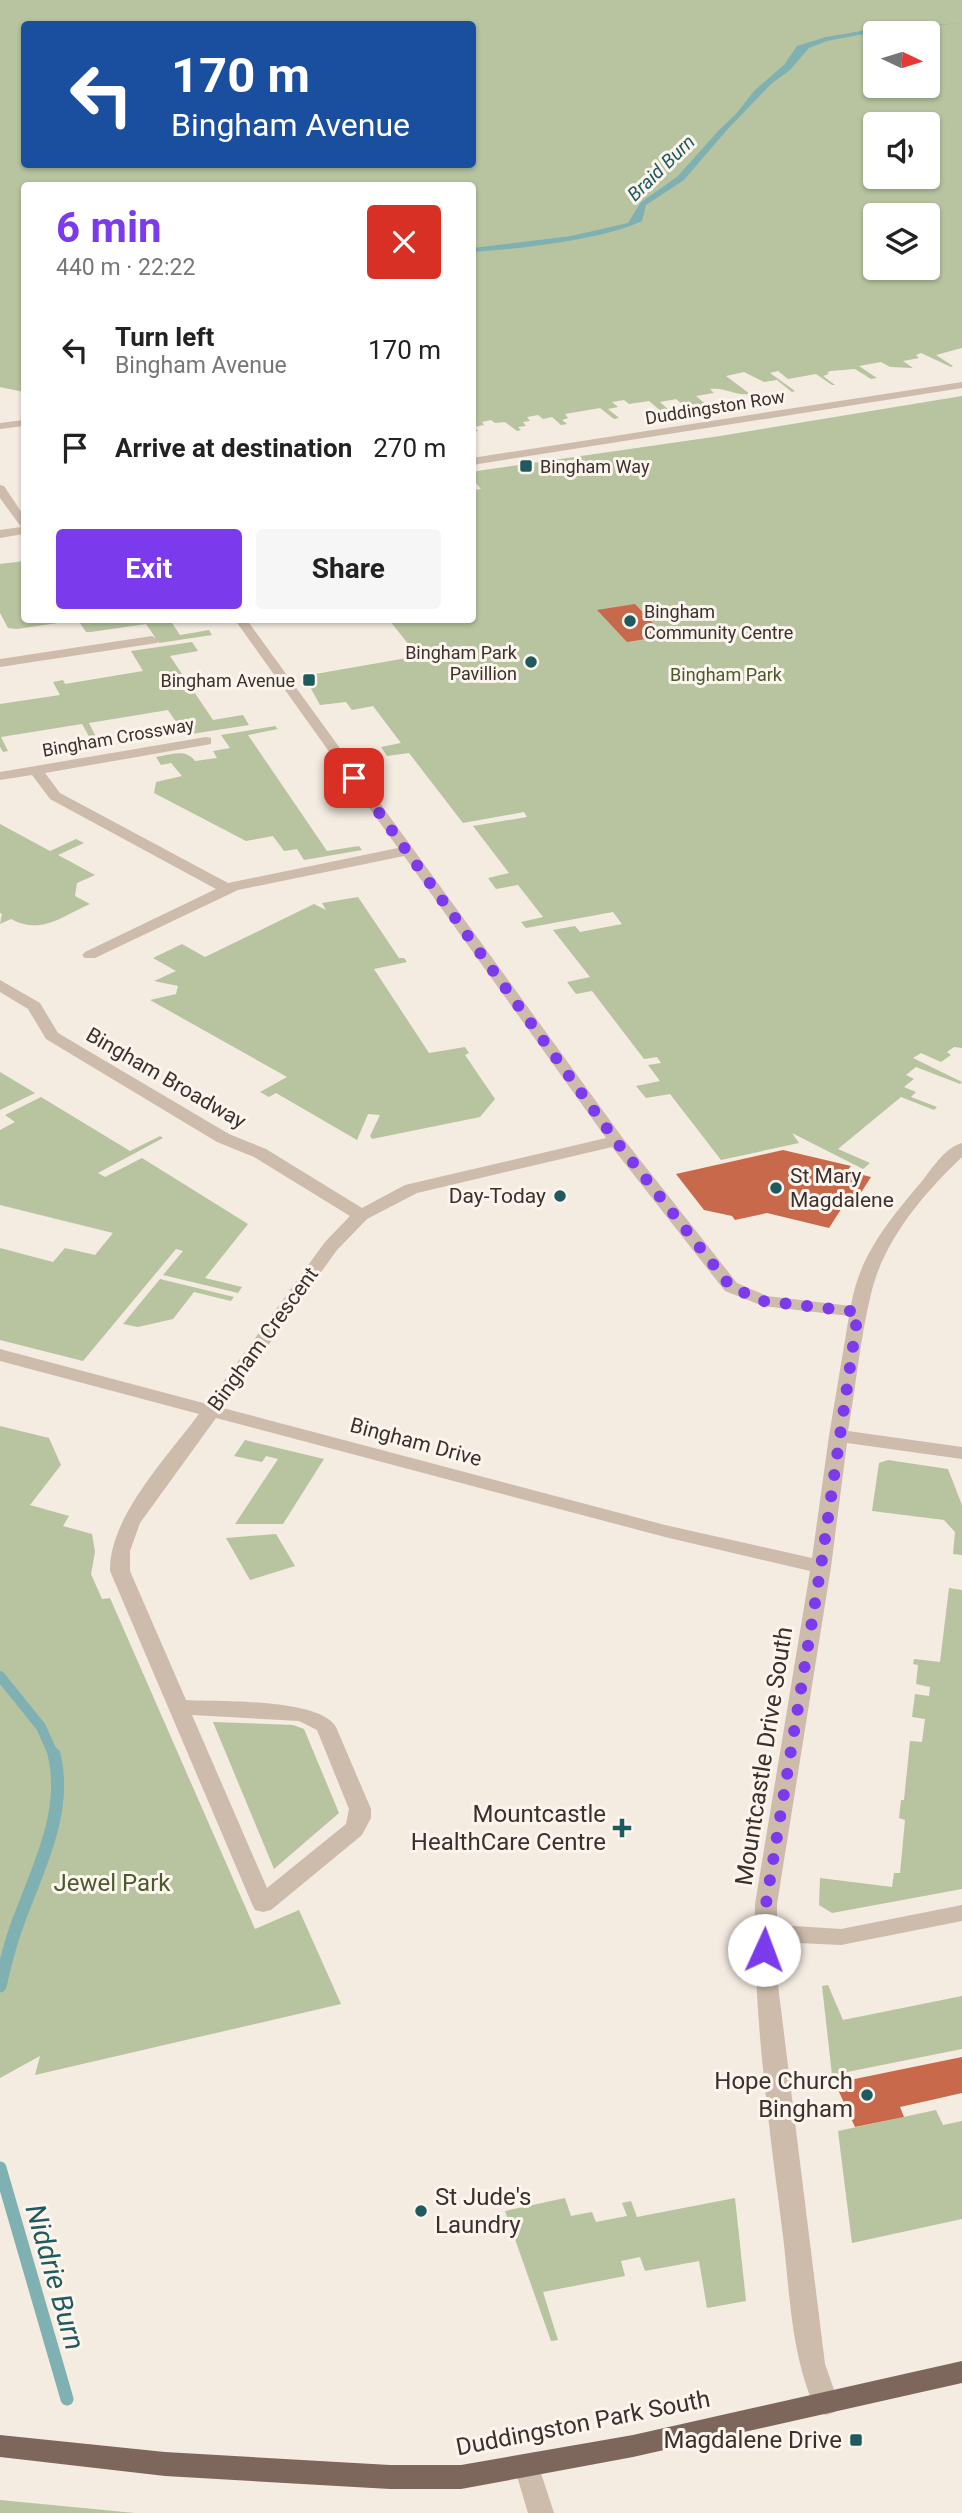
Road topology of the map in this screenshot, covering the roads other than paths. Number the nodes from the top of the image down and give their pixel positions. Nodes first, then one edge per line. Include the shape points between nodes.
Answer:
1 (962, 385) edge
2 (21, 423) edge
3 (0, 426) edge
4 (476, 461) edge
5 (0, 489) edge
6 (21, 520) edge
7 (21, 530) edge
8 (0, 534) edge
9 (243, 623) edge
10 (152, 640) dead end
11 (0, 663) edge
12 (206, 741) dead end
13 (36, 770) junction
14 (0, 776) edge
15 (407, 851) junction
16 (227, 889) junction
17 (90, 955) dead end
18 (0, 985) edge
19 (616, 1141) junction
20 (962, 1148) edge
21 (361, 1215) junction
22 (858, 1312) junction
23 (0, 1355) edge
24 (210, 1410) junction
25 (838, 1436) junction
26 (962, 1453) edge
27 (821, 1566) junction
28 (179, 1707) junction
29 (962, 1913) edge
30 (764, 1933) junction
31 (962, 2372) edge
32 (826, 2403) junction
33 (0, 2446) edge
34 (527, 2466) junction
35 (541, 2513) edge

1 - 4 street, Duddingston Row
2 - 3 street
5 - 6 street
7 - 8 street
9 - 15 street
10 - 11 street
12 - 13 street, Bingham Crossway
13 - 14 street, Bingham Crossway
13 - 16 street, Bingham Crossway via 55,796
15 - 16 street
15 - 19 street
16 - 17 street
18 - 21 street, Bingham Broadway via 34,1006 52,1036
19 - 21 street, Bingham Crescent via 428,1183
19 - 22 street via 731,1287 763,1301
20 - 22 street, Mountcastle Drive South via 883,1242
21 - 24 street, Bingham Crescent via 331,1246
22 - 25 street, Mountcastle Drive South
23 - 24 street, Bingham Drive
24 - 27 street, Bingham Drive via 664,1531
24 - 28 street, Bingham Crescent via 131,1521 119,1558 120,1571
25 - 26 street
25 - 27 street, Mountcastle Drive South
27 - 30 street, Mountcastle Drive South
28 - 28 street, Bingham Crescent via 302,1714 321,1721 332,1740 360,1809 358,1824 263,1904
29 - 30 street via 841,1937
30 - 32 street, Mountcastle Drive South via 806,2325 812,2364
31 - 32 main road, Duddingston Park South
32 - 34 main road, Duddingston Park South
33 - 34 main road, Duddingston Park South via 165,2464 390,2477 461,2477
34 - 35 street

